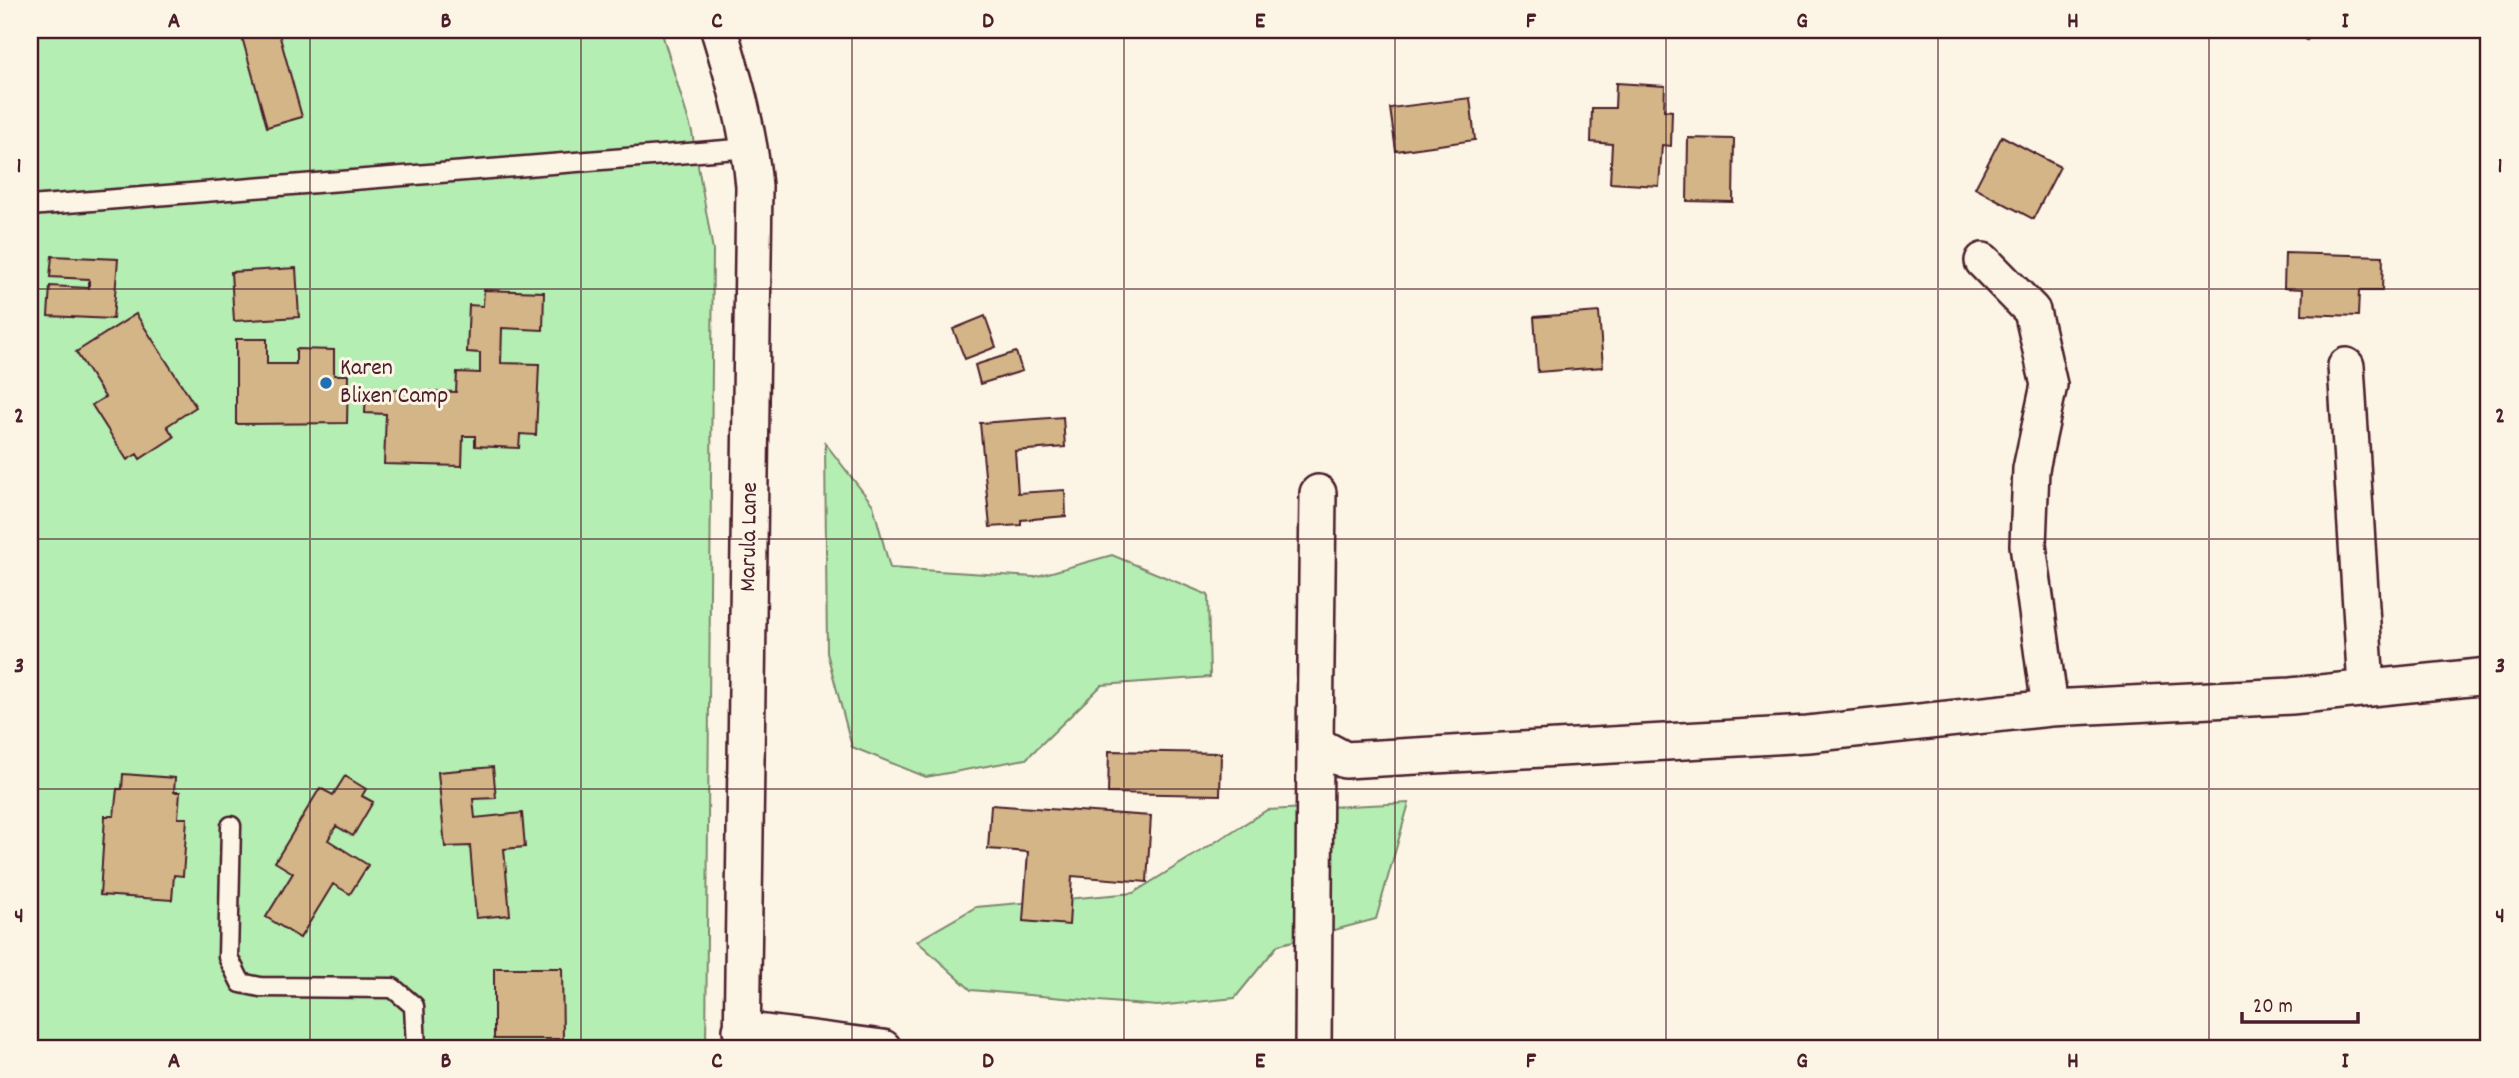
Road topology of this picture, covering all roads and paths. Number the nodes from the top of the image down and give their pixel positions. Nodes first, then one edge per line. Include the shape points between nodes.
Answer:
1 (719, 30) edge
2 (750, 148) junction
3 (30, 206) edge
4 (1983, 261) dead end
5 (2346, 366) dead end
6 (1318, 494) dead end
7 (2489, 676) edge
8 (2366, 688) junction
9 (2050, 708) junction
10 (1315, 744) junction
11 (231, 826) dead end
12 (741, 1039) edge
13 (416, 1048) edge
14 (883, 1048) edge
15 (1313, 1048) edge

1 - 2 street, Marula Lane
2 - 3 lane
2 - 12 street, Marula Lane via 755,234
4 - 9 street via 2032,311 2049,385 2031,469 2028,545
5 - 8 street
6 - 10 street
7 - 8 street
8 - 9 street
9 - 10 street via 1808,734 1345,760
10 - 15 street
11 - 13 lane via 228,957 240,983 393,988 414,1006
12 - 14 street

